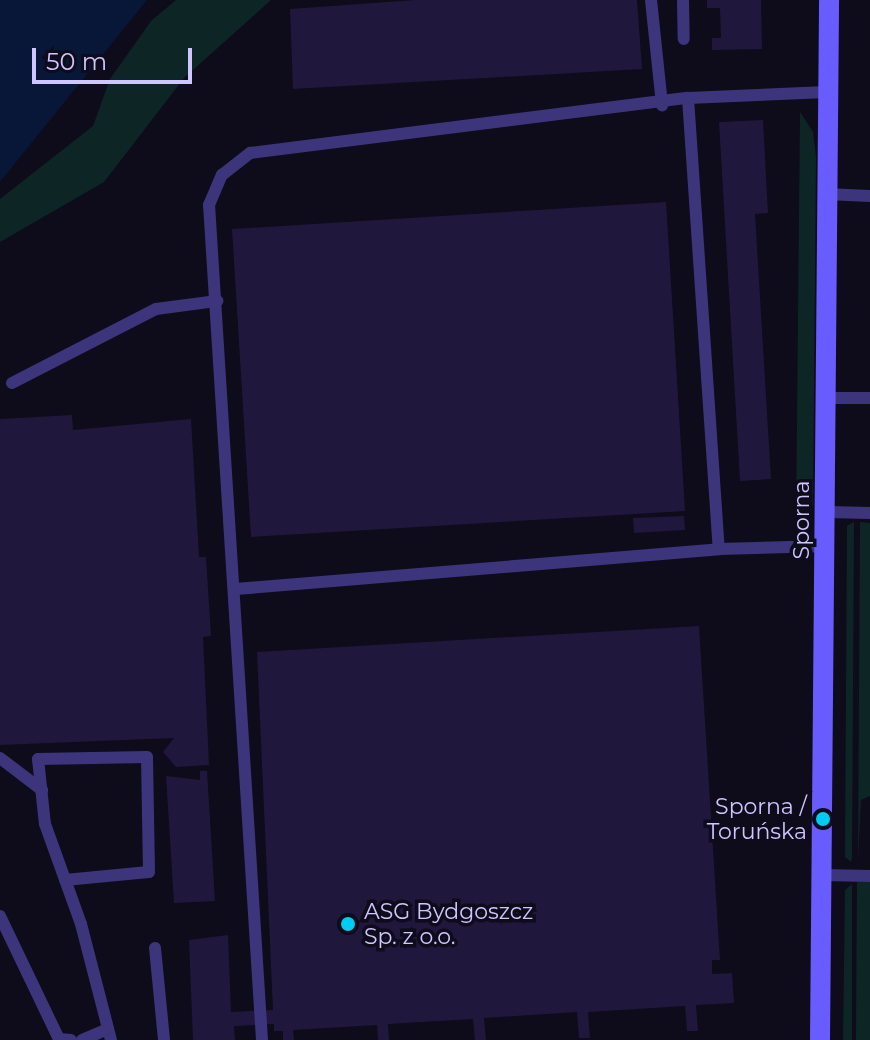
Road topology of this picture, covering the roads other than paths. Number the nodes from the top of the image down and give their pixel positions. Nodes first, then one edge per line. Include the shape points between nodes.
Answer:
1 (651, 0) edge
2 (683, 0) edge
3 (829, 0) edge
4 (684, 39) dead end
5 (827, 92) junction
6 (688, 98) junction
7 (662, 105) junction
8 (826, 194) junction
9 (870, 196) edge
10 (217, 301) junction
11 (12, 383) dead end
12 (826, 398) junction
13 (870, 398) edge
14 (826, 512) junction
15 (870, 513) edge
16 (826, 546) junction
17 (719, 549) junction
18 (236, 589) junction
19 (0, 758) edge
20 (42, 790) junction
21 (822, 875) junction
22 (870, 876) edge
23 (65, 880) junction
24 (0, 916) edge
25 (155, 948) dead end
26 (108, 1035) edge
27 (71, 1040) edge
28 (82, 1040) edge
29 (164, 1040) edge
30 (262, 1040) edge
31 (820, 1040) edge

1 - 7 lane
2 - 4 lane
3 - 5 street, Sporna
5 - 6 lane
5 - 8 street, Sporna
6 - 7 lane
6 - 17 lane
7 - 10 lane via 250,153 222,175 209,205
8 - 9 lane
8 - 12 street, Sporna
10 - 11 lane via 156,309
10 - 18 lane
12 - 13 lane
12 - 14 street, Sporna
14 - 15 lane
14 - 16 street, Sporna
16 - 17 lane
16 - 21 street, Sporna
17 - 18 lane
18 - 30 lane
19 - 20 lane
20 - 23 lane via 45,824
20 - 23 lane via 38,759 147,757 149,872
21 - 22 lane
21 - 31 street, Sporna
23 - 26 lane via 89,951
24 - 27 lane via 59,1039
25 - 29 lane
26 - 28 lane

